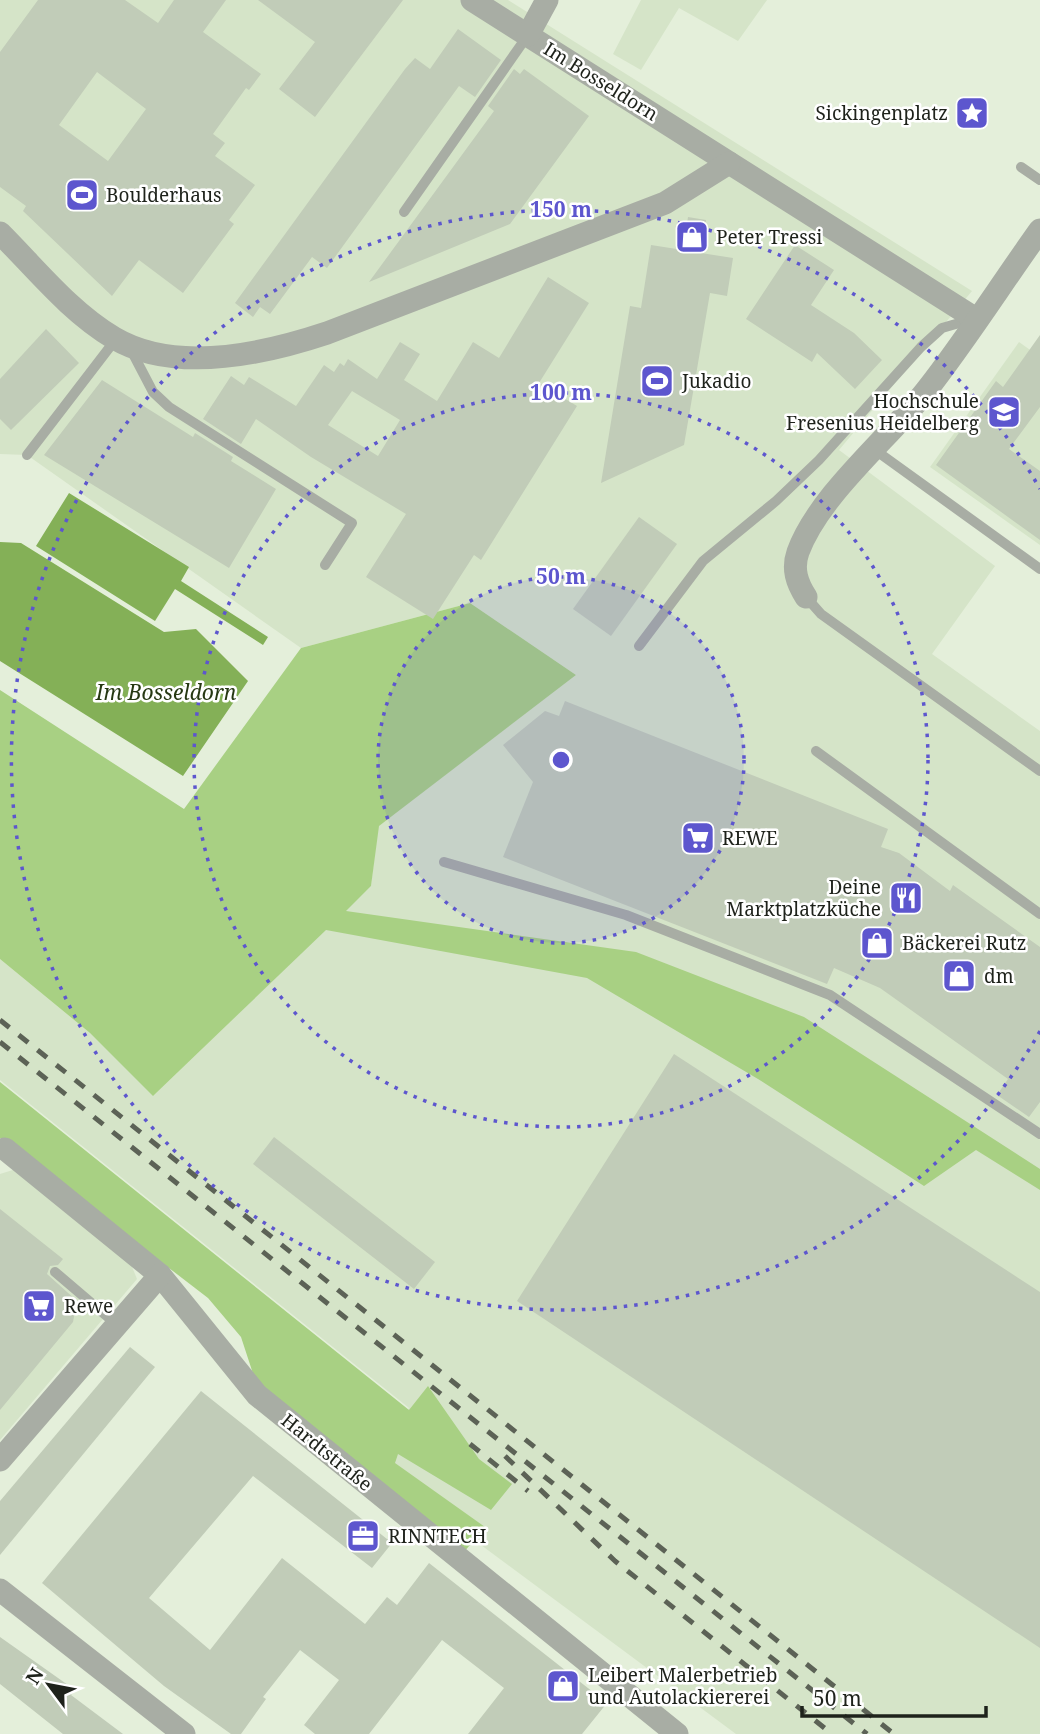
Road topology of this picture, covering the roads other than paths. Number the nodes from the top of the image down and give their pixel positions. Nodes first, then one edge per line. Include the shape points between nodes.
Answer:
1 (472, 0) edge
2 (547, 0) edge
3 (528, 35) junction
4 (729, 163) junction
5 (1021, 167) dead end
6 (1040, 180) edge
7 (404, 212) dead end
8 (1040, 230) edge
9 (0, 233) edge
10 (976, 319) junction
11 (122, 342) junction
12 (875, 450) junction
13 (27, 455) dead end
14 (325, 565) dead end
15 (1040, 569) edge
16 (806, 597) joint
17 (639, 646) dead end
18 (816, 751) dead end
19 (1040, 771) edge
20 (444, 862) dead end
21 (1040, 914) edge
22 (1040, 1134) edge
23 (2, 1150) edge
24 (55, 1272) dead end
25 (160, 1275) junction
26 (116, 1324) junction
27 (0, 1460) edge
28 (0, 1590) edge
29 (184, 1734) edge
30 (677, 1734) edge

1 - 3 street, Im Bosseldorn
2 - 3 street
3 - 4 street, Im Bosseldorn
3 - 7 lane
4 - 10 street, Im Bosseldorn
4 - 11 street via 665,203 295,344 204,356 156,353
5 - 6 lane
8 - 10 street
9 - 11 street via 72,306
10 - 12 street via 928,388
10 - 17 lane via 942,328 921,347 819,460 703,561
11 - 13 lane
11 - 14 lane via 153,392 169,407 352,523
12 - 15 lane
12 - 16 street via 853,470 796,555 798,585
16 - 19 lane via 821,614
18 - 21 lane
20 - 22 lane via 626,915 830,995
23 - 25 street, Hardtstraße
24 - 26 lane
25 - 26 street
25 - 30 street, Hardtstraße via 257,1395
26 - 27 street
28 - 29 street

